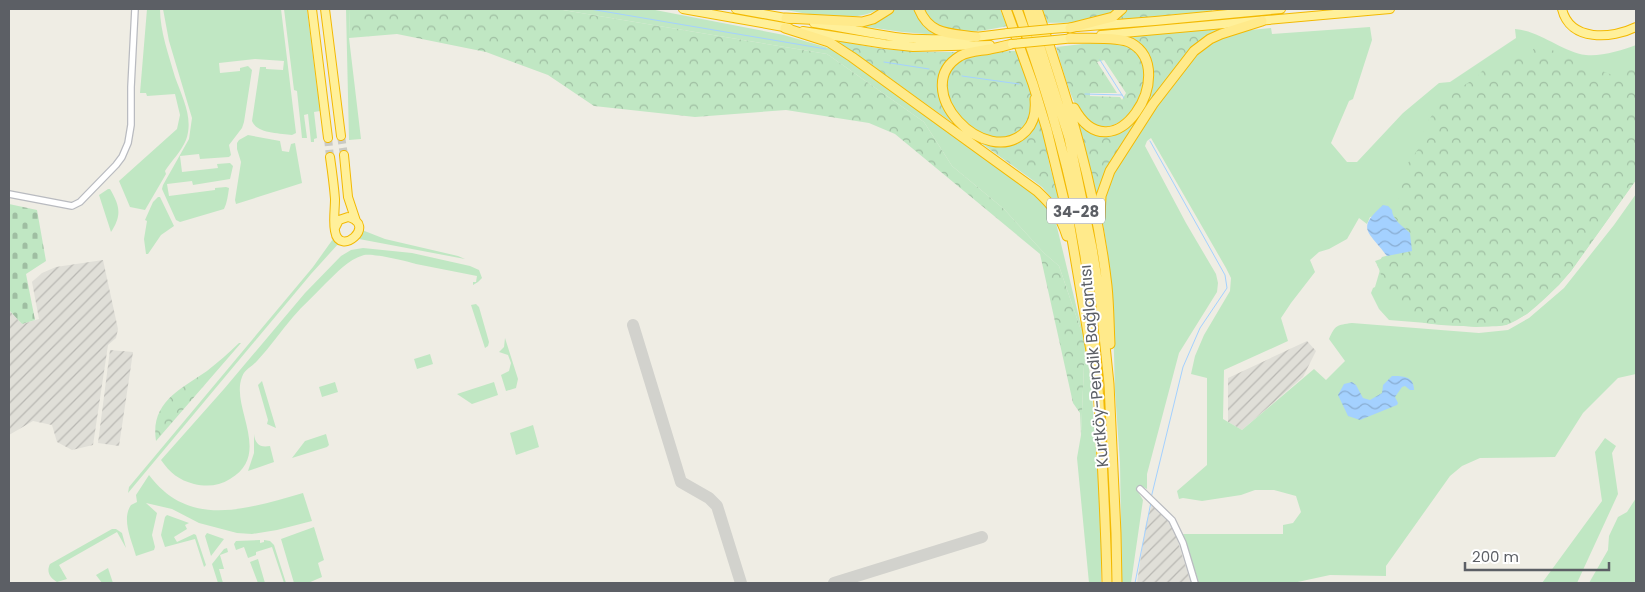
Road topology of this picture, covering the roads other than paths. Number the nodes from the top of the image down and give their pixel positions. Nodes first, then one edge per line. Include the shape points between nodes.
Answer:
1 (135, 9) edge
2 (312, 9) edge
3 (324, 9) edge
4 (329, 9) edge
5 (683, 9) edge
6 (736, 9) edge
7 (889, 9) edge
8 (919, 9) edge
9 (1006, 9) edge
10 (1017, 9) edge
11 (1028, 9) edge
12 (1037, 9) edge
13 (1122, 9) edge
14 (1281, 9) edge
15 (1390, 9) edge
16 (1562, 9) edge
17 (1262, 21) junction
18 (786, 23) junction
19 (1636, 27) edge
20 (1070, 33) junction
21 (976, 37) junction
22 (1012, 44) junction
23 (330, 51) junction
24 (1033, 84) junction
25 (1066, 95) junction
26 (341, 136) tunnel mouth
27 (328, 138) tunnel mouth
28 (344, 156) tunnel mouth
29 (330, 157) tunnel mouth
30 (9, 194) edge
31 (356, 221) junction
32 (334, 228) junction
33 (1101, 242) junction
34 (1076, 267) junction
35 (1109, 384) junction
36 (1100, 420) junction
37 (1143, 491) dead end
38 (1107, 583) edge
39 (1117, 583) edge
40 (1195, 583) edge

1 - 30 street via 131,130 122,157 80,202 72,206
2 - 27 highway
3 - 23 highway
4 - 23 highway
5 - 18 highway
6 - 18 highway
7 - 18 highway via 862,22
8 - 21 highway via 926,22 936,30
9 - 24 highway
10 - 36 highway, Kurtköy-Pendik Bağlantısı / 34-28 via 1048,100 1077,213 1095,334
11 - 35 highway, Kurtköy-Pendik Bağlantısı / 34-28 via 1078,175 1100,297
12 - 25 highway
13 - 20 highway via 1112,17
14 - 20 highway
15 - 17 highway
16 - 19 highway via 1568,24 1585,33 1609,36
17 - 20 highway
17 - 33 highway via 1220,34 1194,51 1153,104 1104,183 1100,196
18 - 21 highway via 897,37
18 - 22 highway via 913,47
18 - 34 highway via 829,42 852,57 1037,191 1061,219
20 - 21 highway, bridge via 1051,29
20 - 22 highway, bridge via 1055,40
20 - 25 highway via 1130,43 1145,59 1148,81 1136,114 1130,122 1115,130 1100,130 1083,122
22 - 24 highway via 969,52 952,62 942,81 947,106 968,130 988,140 1005,142 1023,134 1033,121 1036,103
23 - 26 highway
24 - 34 highway via 1062,193
25 - 33 highway via 1081,147
28 - 31 highway via 350,205
29 - 32 highway via 335,200
31 - 32 highway via 343,218
31 - 32 highway via 358,234 349,241 338,238
33 - 35 highway via 1107,288
34 - 36 highway
35 - 39 highway, Kurtköy-Pendik Bağlantısı / 34-28
36 - 38 highway, Kurtköy-Pendik Bağlantısı / 34-28
37 - 40 street via 1168,515 1176,528

